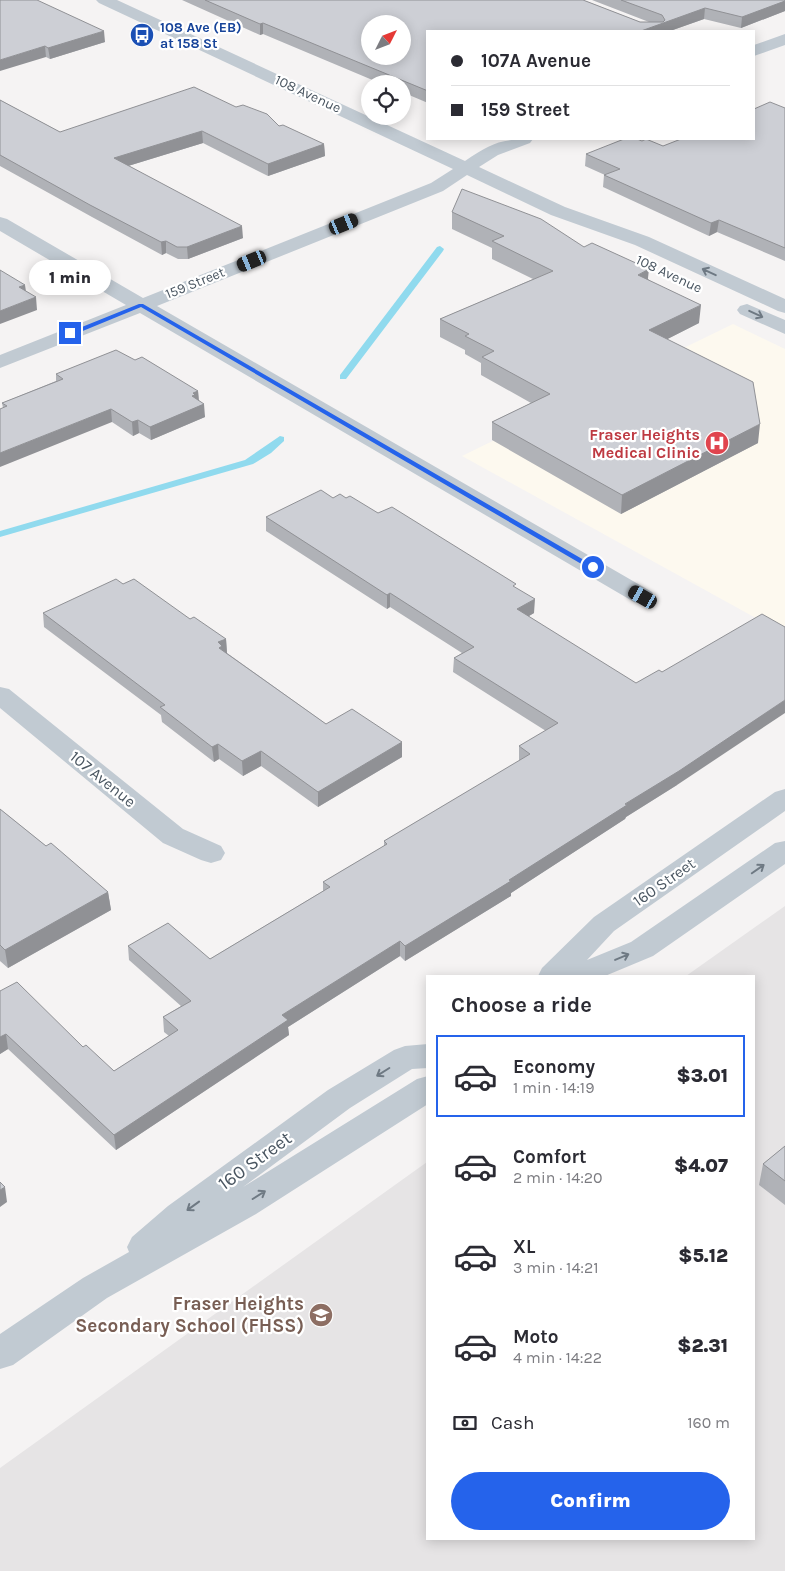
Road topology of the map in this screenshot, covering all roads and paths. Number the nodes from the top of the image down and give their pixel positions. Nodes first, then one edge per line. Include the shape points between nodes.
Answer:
1 (107, 1) edge
2 (785, 39) edge
3 (755, 51) edge
4 (521, 140) edge
5 (466, 168) junction
6 (558, 211) junction
7 (0, 223) edge
8 (629, 255) dead end
9 (727, 301) dead end
10 (141, 305) junction
11 (785, 307) edge
12 (785, 328) edge
13 (0, 362) edge
14 (643, 597) dead end
15 (0, 694) edge
16 (785, 798) edge
17 (785, 850) edge
18 (211, 853) dead end
19 (554, 975) edge
20 (579, 975) edge
21 (426, 1056) edge
22 (426, 1089) edge
23 (95, 1288) junction
24 (0, 1354) edge

1 - 5 street, 108 Avenue
2 - 3 street
4 - 5 street, 159 Street via 492,151
5 - 6 street, 108 Avenue
5 - 10 street, 159 Street via 437,187
6 - 8 street, 108 Avenue
11 -> 6 street, 108 Avenue via 642,241
7 - 10 street
9 -> 12 street
10 - 13 street, 159 Street
10 - 14 street
15 - 18 street, 107 Avenue via 173,836
16 - 19 street, 160 Street via 604,924
20 -> 17 street via 642,949
21 -> 23 street, 160 Street via 405,1058 339,1099 180,1216
23 -> 22 street, 160 Street via 244,1204
23 - 24 street, 160 Street

